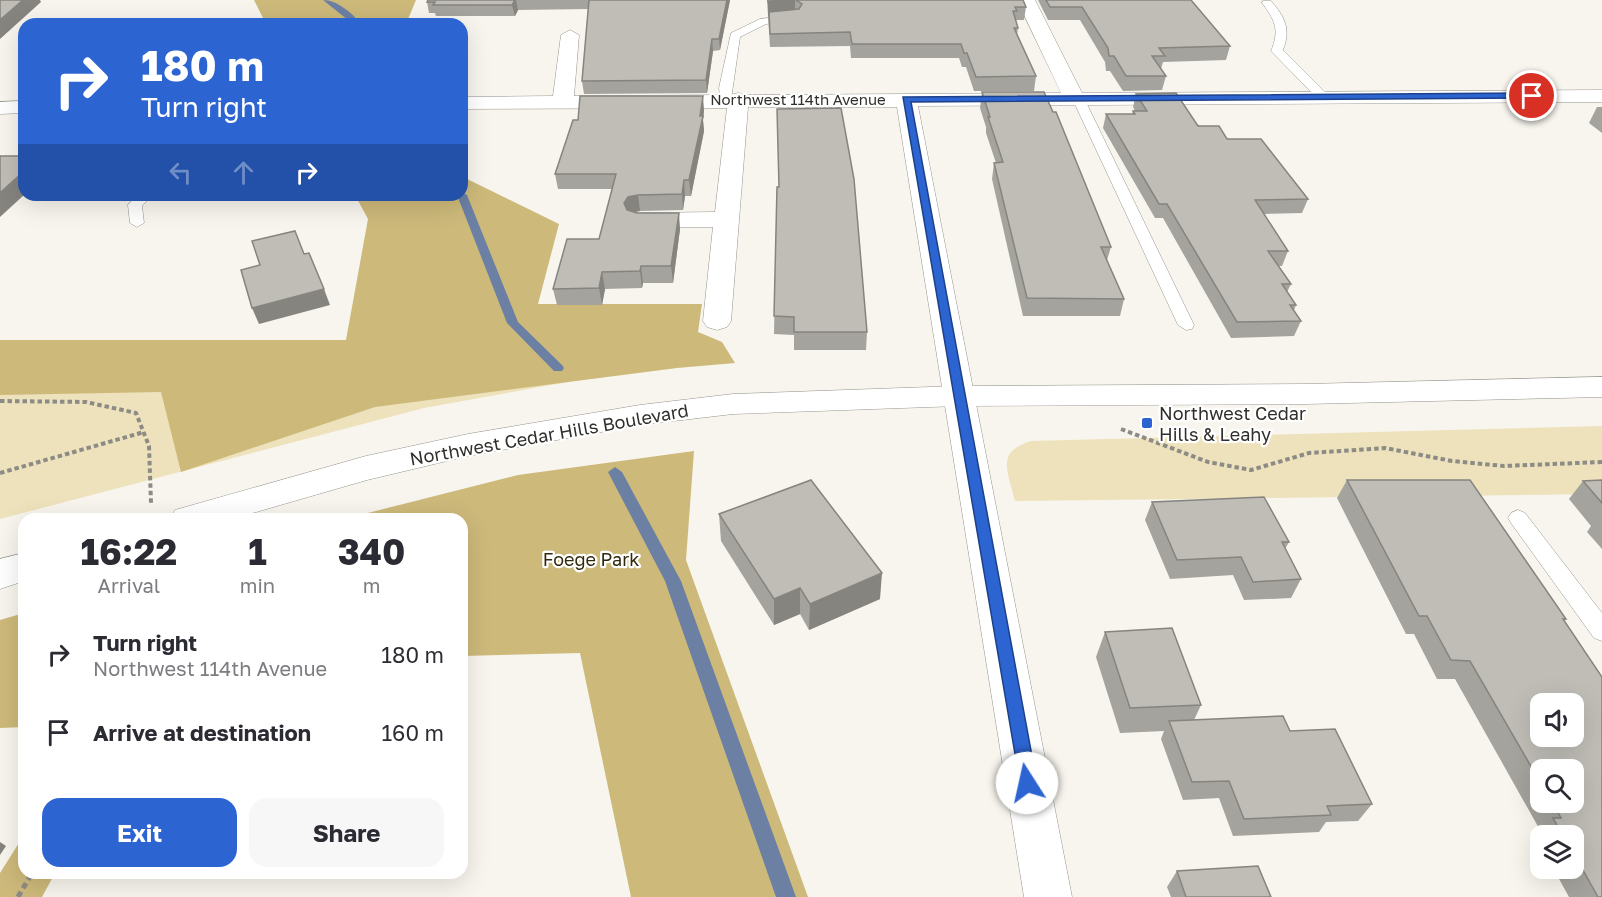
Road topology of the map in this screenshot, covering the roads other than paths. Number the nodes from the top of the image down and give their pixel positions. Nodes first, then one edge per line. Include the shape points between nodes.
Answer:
1 (1026, 0) edge
2 (1267, 3) dead end
3 (795, 18) edge
4 (570, 35) dead end
5 (1602, 96) edge
6 (1323, 97) junction
7 (1076, 98) junction
8 (732, 99) junction
9 (906, 99) junction
10 (562, 101) junction
11 (468, 103) edge
12 (18, 107) edge
13 (0, 108) edge
14 (139, 201) edge
15 (726, 219) junction
16 (640, 220) edge
17 (137, 223) dead end
18 (717, 321) dead end
19 (1186, 326) dead end
20 (1602, 387) edge
21 (958, 396) junction
22 (209, 513) edge
23 (1518, 518) dead end
24 (18, 569) edge
25 (0, 574) edge
26 (1602, 631) edge
27 (1048, 897) edge

1 - 7 street
2 - 6 lane via 1279,17 1284,32 1277,51
3 - 8 lane via 764,21 735,35 725,88
4 - 10 street
5 - 6 street, Northwest 114th Avenue
6 - 7 street, Northwest 114th Avenue
7 - 9 street, Northwest 114th Avenue
7 - 19 lane
8 - 9 street, Northwest 114th Avenue
8 - 10 street, Northwest 114th Avenue
8 - 15 street
9 - 21 street
10 - 11 street, Northwest 114th Avenue
12 - 13 street
14 - 17 lane via 135,205
15 - 16 street
15 - 18 street
20 - 21 street, Northwest Cedar Hills Boulevard
21 - 22 street, Northwest Cedar Hills Boulevard via 733,404 640,415 468,445
21 - 27 street
23 - 26 lane
24 - 25 street

